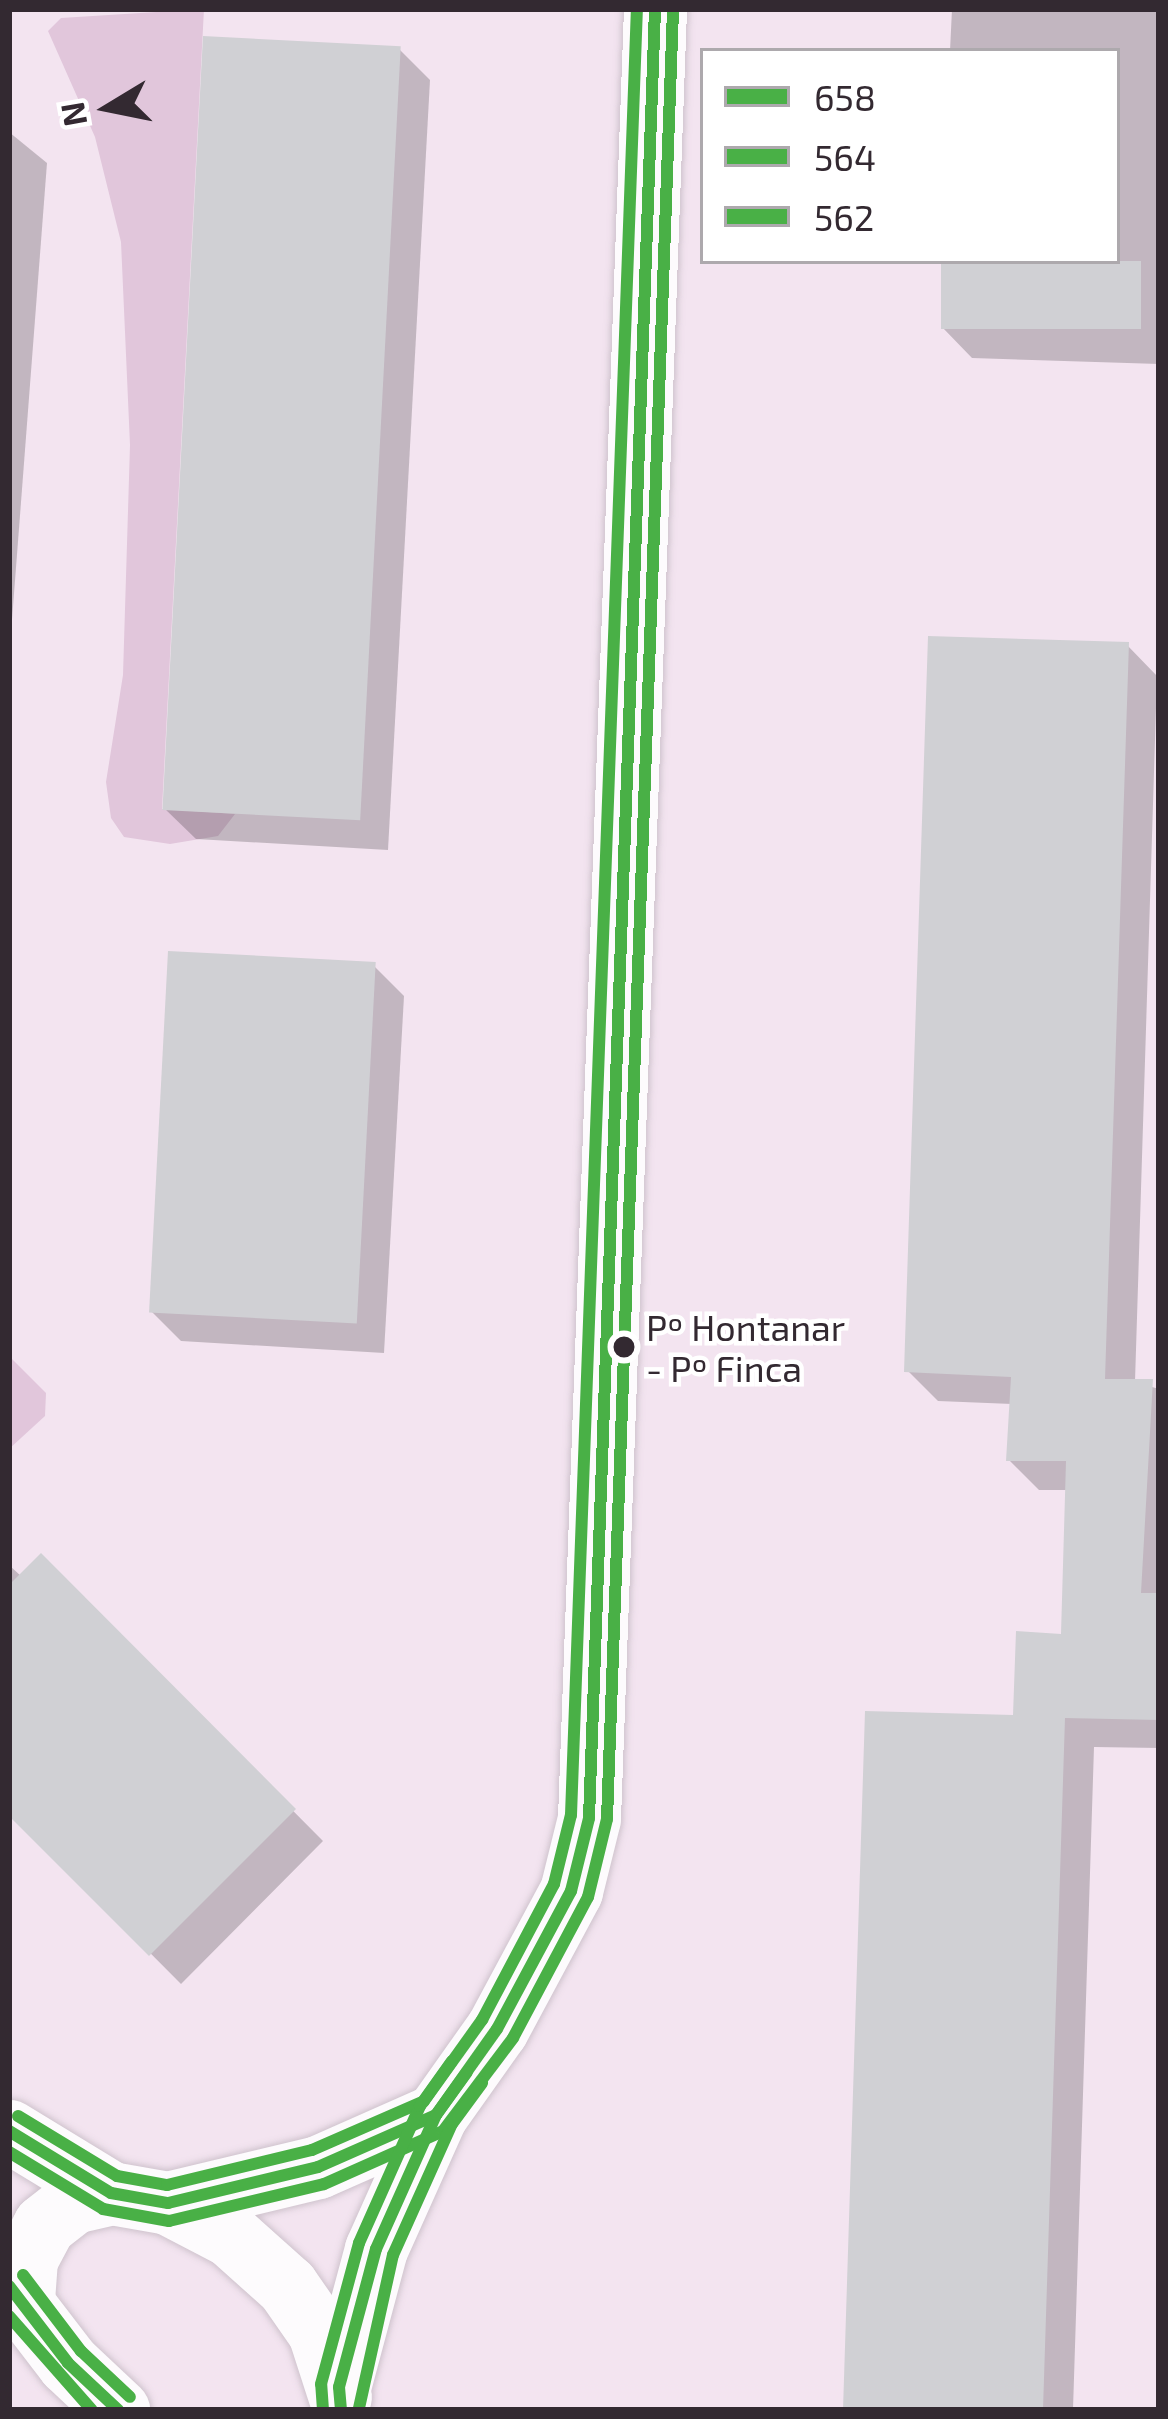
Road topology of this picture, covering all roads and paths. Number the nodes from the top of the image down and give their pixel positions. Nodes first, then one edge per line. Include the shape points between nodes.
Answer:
1 (655, 9) edge
2 (436, 2115) junction
3 (9, 2131) edge
4 (140, 2198) junction
5 (16, 2293) edge
6 (340, 2399) edge
7 (118, 2410) edge

1 - 2 street via 589,1818 571,1892 497,2029
2 - 4 street via 318,2167
2 - 6 street via 376,2249
3 - 4 street
4 - 5 street via 74,2202 44,2225
4 - 6 street via 231,2236 287,2286 319,2332
5 - 7 street via 68,2363

